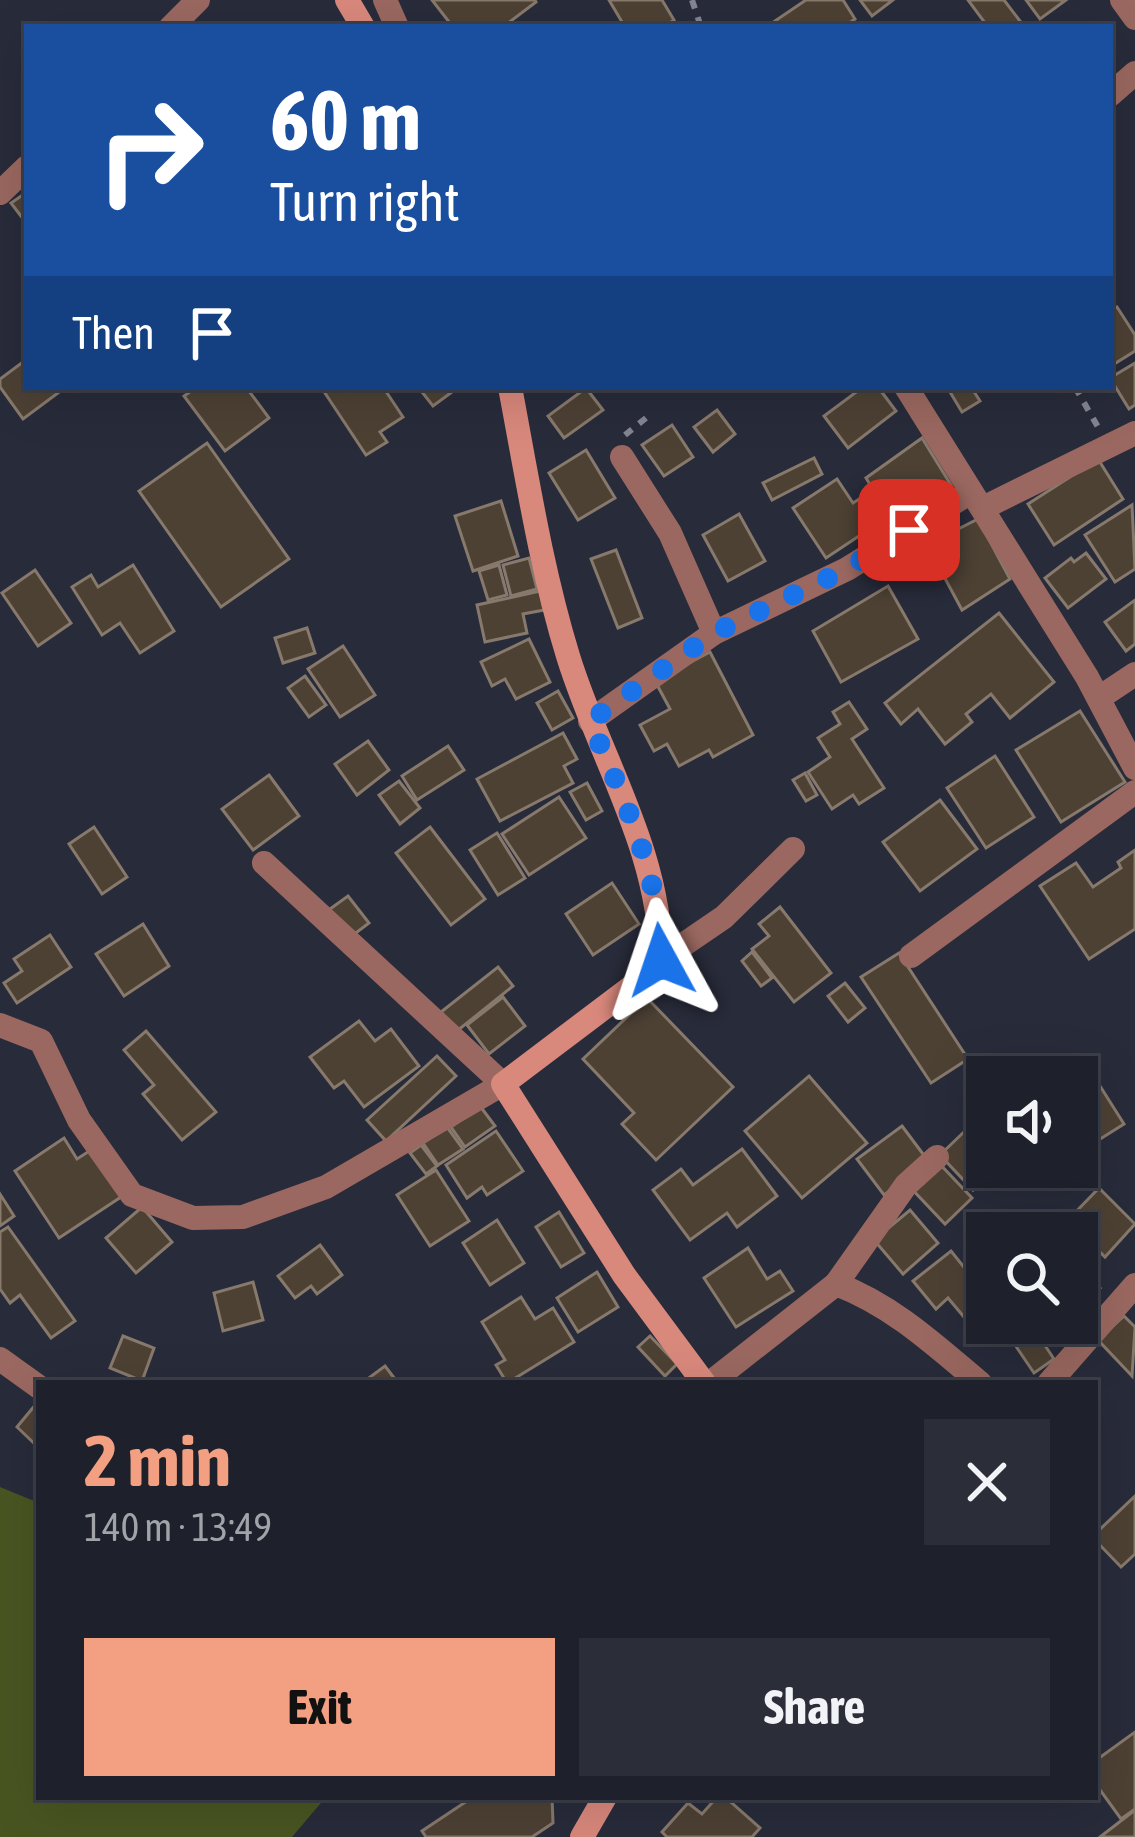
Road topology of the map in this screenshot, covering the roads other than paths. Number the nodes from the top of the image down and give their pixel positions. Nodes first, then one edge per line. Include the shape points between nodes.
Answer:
1 (198, 0) edge
2 (1122, 0) edge
3 (1135, 18) edge
4 (174, 24) edge
5 (24, 170) edge
6 (0, 193) edge
7 (511, 390) edge
8 (908, 390) edge
9 (1135, 433) edge
10 (622, 457) dead end
11 (977, 500) junction
12 (714, 633) junction
13 (1135, 674) edge
14 (1099, 698) junction
15 (590, 721) junction
16 (1135, 768) edge
17 (1135, 793) edge
18 (793, 849) dead end
19 (264, 863) dead end
20 (911, 956) dead end
21 (661, 960) junction
22 (0, 1025) edge
23 (503, 1084) junction
24 (937, 1156) dead end
25 (836, 1284) junction
26 (1135, 1285) edge
27 (0, 1359) edge
28 (705, 1380) edge
29 (711, 1380) edge
30 (976, 1380) edge
31 (1052, 1380) edge
32 (36, 1385) edge
33 (603, 1800) edge
34 (582, 1837) edge

1 - 4 street
2 - 3 street
5 - 6 street
7 - 15 main road via 540,550
8 - 11 street
9 - 11 street
10 - 12 street via 670,533
11 - 12 street
11 - 14 street
12 - 15 street
13 - 14 street
14 - 16 street
15 - 21 main road via 648,856
17 - 20 street
18 - 21 street via 724,917
19 - 23 street
21 - 23 main road
22 - 23 street via 41,1040 79,1120 132,1195 193,1218 243,1217 326,1187
23 - 28 main road via 624,1275
24 - 25 street via 906,1185
25 - 29 street
25 - 30 street via 906,1321
26 - 31 street
27 - 32 street
33 - 34 main road

